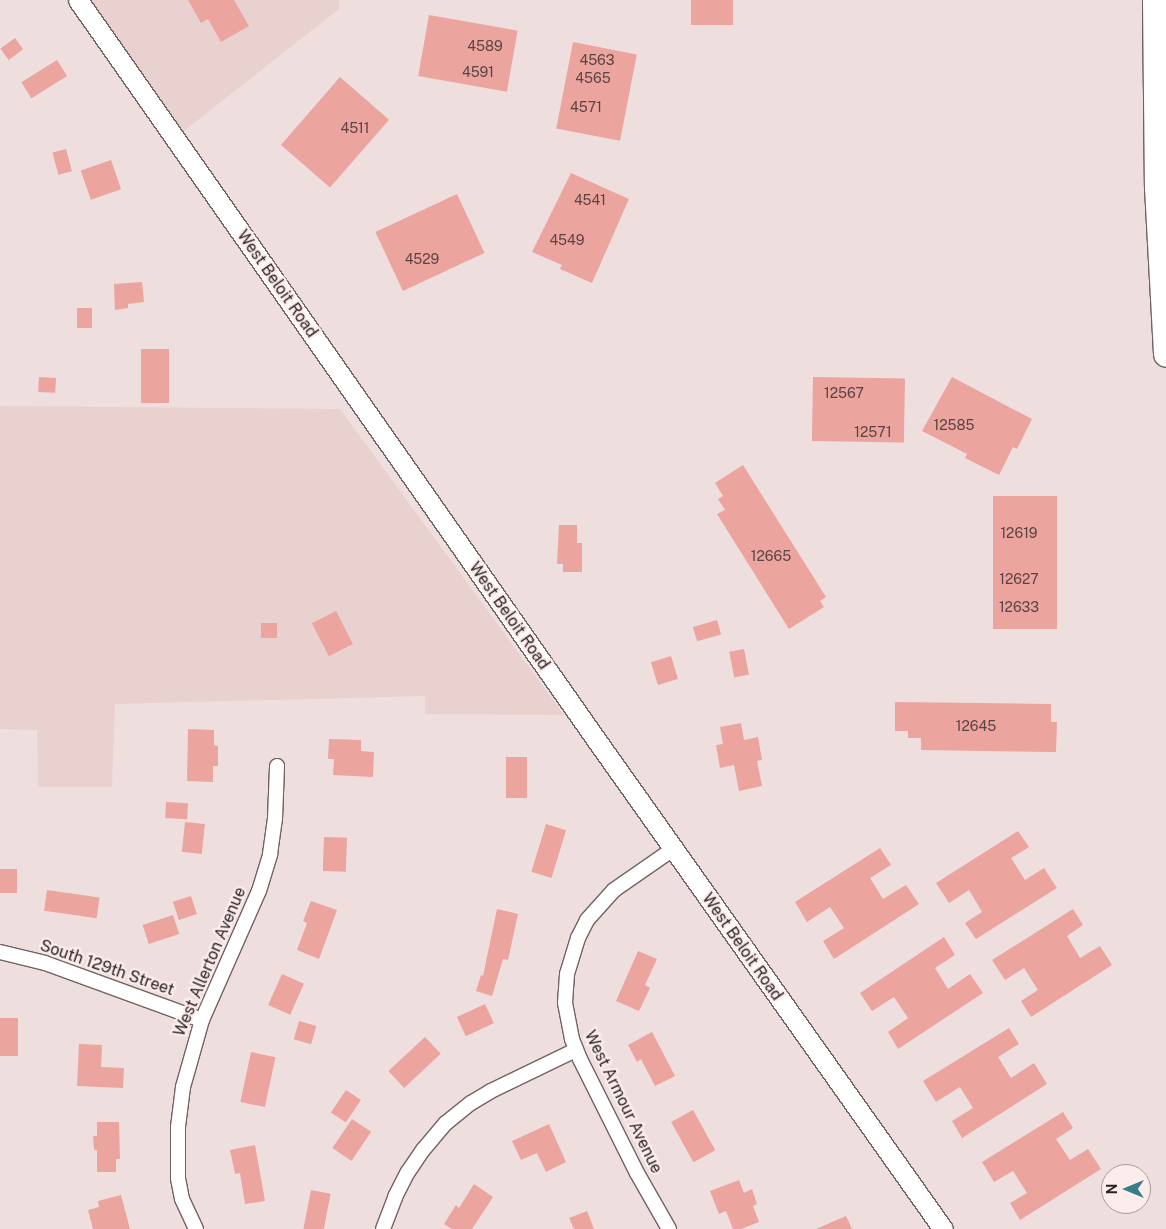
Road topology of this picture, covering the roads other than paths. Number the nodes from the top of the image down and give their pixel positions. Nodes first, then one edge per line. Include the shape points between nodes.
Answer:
1 (78, 0) edge
2 (1155, 0) edge
3 (1166, 354) edge
4 (277, 766) dead end
5 (673, 849) junction
6 (0, 952) edge
7 (202, 1020) junction
8 (576, 1050) junction
9 (196, 1229) edge
10 (383, 1229) edge
11 (669, 1229) edge
12 (944, 1229) edge

1 - 5 main road, West Beloit Road
2 - 3 highway via 1157,187
4 - 7 street, West Allerton Avenue via 270,854 259,891
5 - 8 street, West Armour Avenue via 614,890 587,920 578,938 567,974 565,1003
5 - 12 main road, West Beloit Road
6 - 7 street, South 129th Street via 45,963
7 - 9 street, West Allerton Avenue via 183,1087 177,1159 180,1189
8 - 10 street via 491,1091 450,1119 408,1172
8 - 11 street, West Armour Avenue via 637,1174

